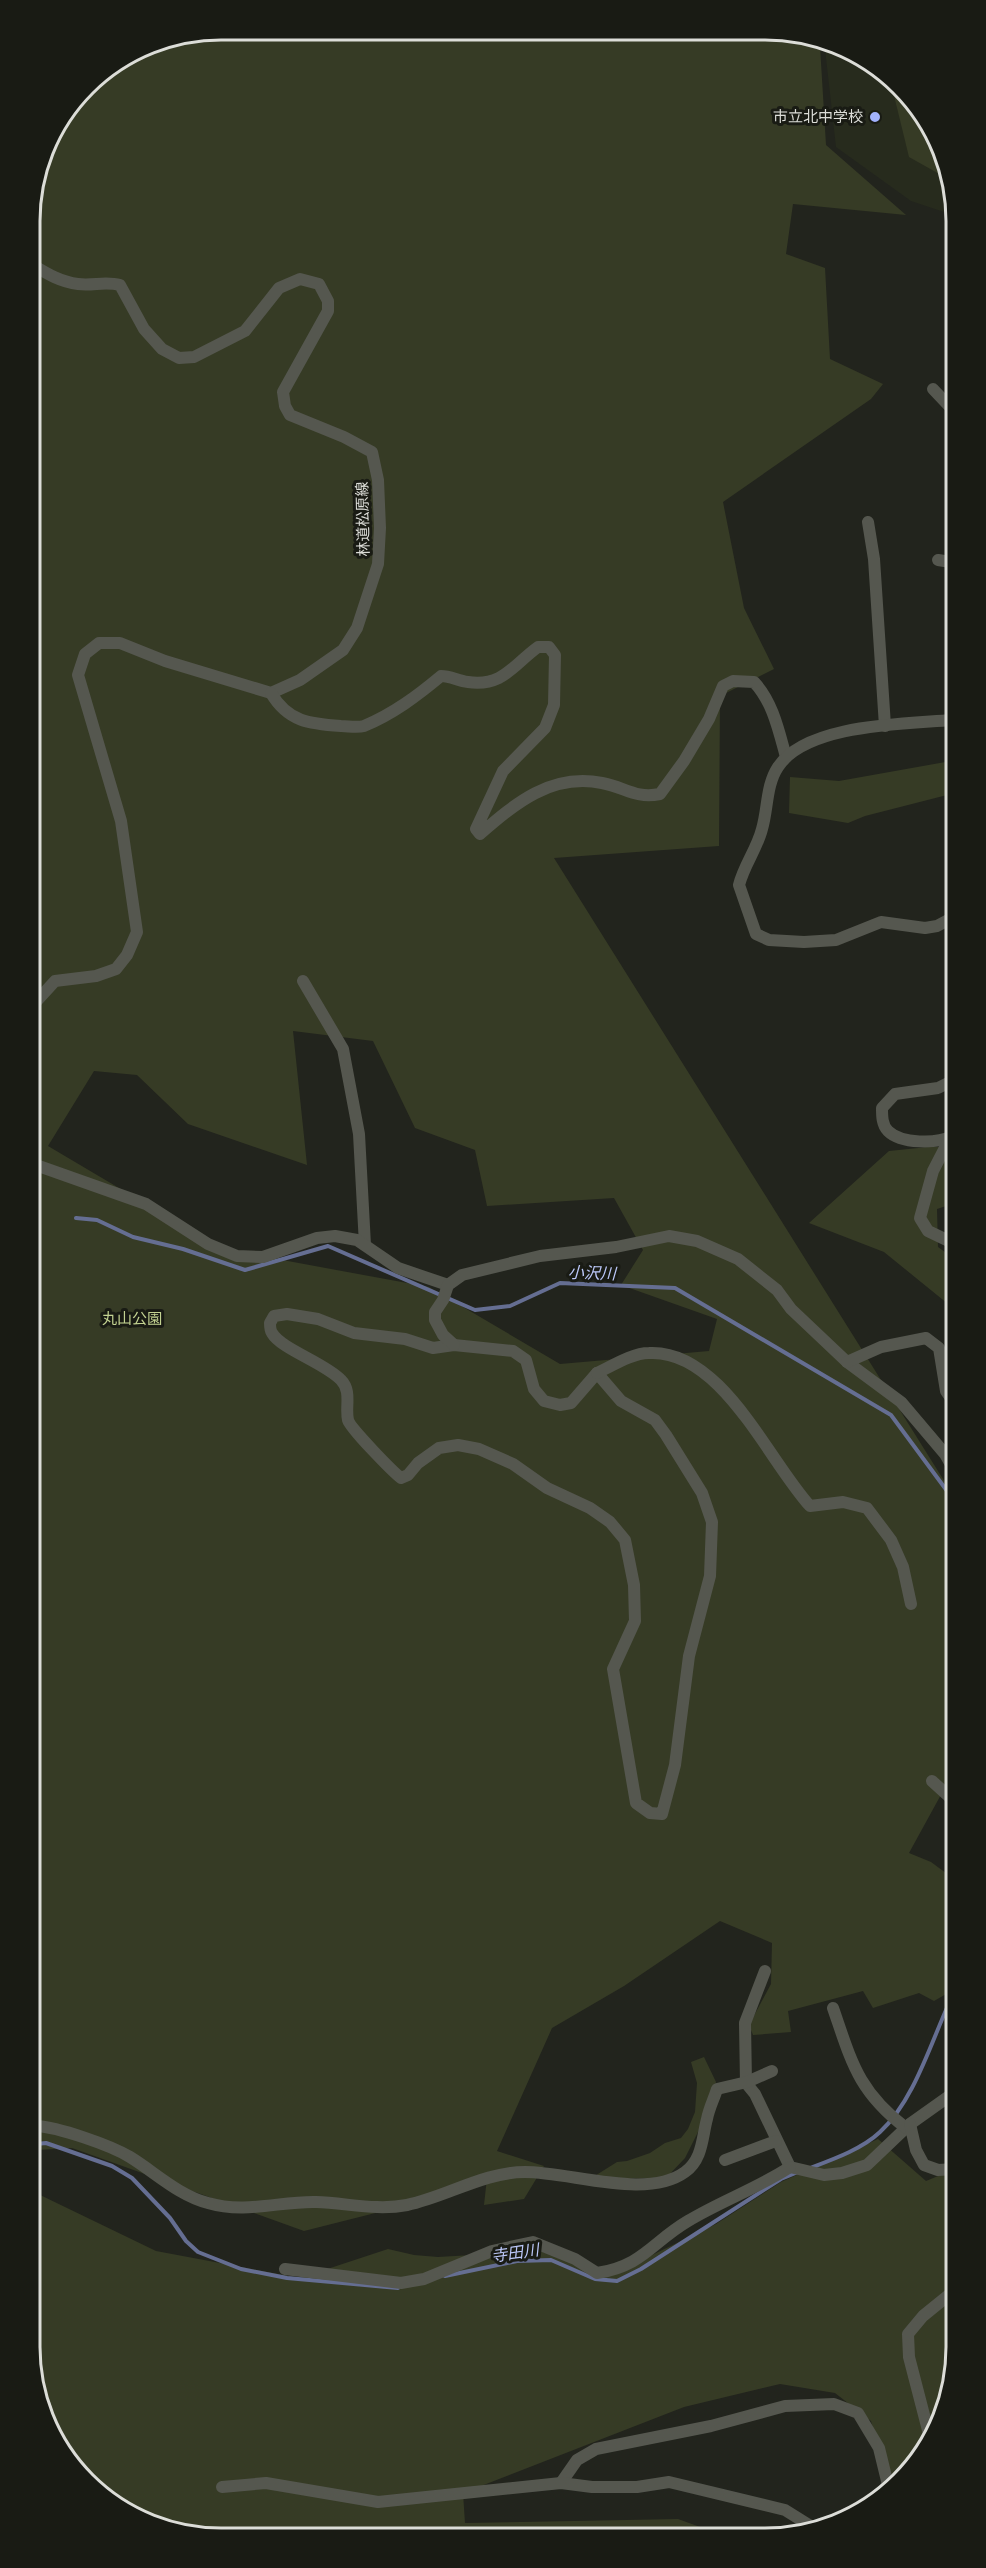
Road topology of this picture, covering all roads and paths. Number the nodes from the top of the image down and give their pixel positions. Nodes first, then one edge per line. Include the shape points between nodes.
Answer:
1 (41, 270) edge
2 (933, 389) dead end
3 (946, 403) edge
4 (868, 522) dead end
5 (938, 560) dead end
6 (946, 561) edge
7 (271, 693) junction
8 (946, 720) edge
9 (885, 726) junction
10 (786, 757) junction
11 (946, 921) edge
12 (303, 981) dead end
13 (41, 997) edge
14 (946, 1084) edge
15 (946, 1138) edge
16 (946, 1147) edge
17 (41, 1167) edge
18 (946, 1240) edge
19 (365, 1245) junction
20 (448, 1285) junction
21 (454, 1345) junction
22 (847, 1362) junction
23 (597, 1373) junction
24 (945, 1388) edge
25 (945, 1455) edge
26 (911, 1604) dead end
27 (932, 1781) dead end
28 (945, 1793) edge
29 (765, 1971) dead end
30 (833, 2008) dead end
31 (772, 2071) dead end
32 (747, 2082) junction
33 (945, 2099) edge
34 (40, 2126) edge
35 (908, 2126) junction
36 (776, 2141) junction
37 (725, 2160) dead end
38 (792, 2168) junction
39 (945, 2170) edge
40 (285, 2269) dead end
41 (945, 2298) edge
42 (927, 2427) edge
43 (887, 2479) edge
44 (561, 2483) junction
45 (222, 2487) dead end
46 (805, 2522) edge

1 - 7 street, 林道松原線 via 80,285 108,281 120,285 144,329 162,349 179,358 194,357 245,331 279,288 300,279 319,284 328,301 328,312 283,392 285,406 290,415 372,452 378,480 378,564 357,628 343,650 300,680
2 - 3 street
4 - 9 street
5 - 6 street
7 - 10 street via 290,715 310,724 361,727 410,702 441,676 489,683 538,647 549,647 555,655 554,705 545,728 503,771 476,828 480,834 526,798 565,781 603,783 646,796 660,794 709,719 723,686 733,681 754,682 763,691
7 - 13 street via 120,643 99,643 85,654 78,675 121,821 137,932 116,969 96,976 55,981
8 - 9 street
9 - 10 street via 828,734
10 - 11 street via 776,769 762,830 739,885 756,934 769,940 836,940 881,922 925,928
12 - 19 street via 343,1049 359,1134
14 - 15 street via 895,1094 882,1108 882,1120 888,1131 924,1141
16 - 18 street via 933,1171 920,1218 928,1231
17 - 19 street via 146,1204 208,1244 237,1256 262,1257 317,1238 335,1236
19 - 20 street via 398,1269
20 - 21 street via 435,1320 442,1335
20 - 22 street via 462,1275 540,1256 669,1236 697,1241 738,1259 777,1290 791,1309
21 - 23 street via 513,1351 526,1360 534,1389 544,1401 560,1405 571,1403
21 - 23 street via 433,1348 405,1339 354,1333 318,1319 287,1314 274,1316 270,1323 272,1332 282,1341 343,1382 353,1431 401,1478 439,1448 458,1445 479,1449 590,1508 610,1522 625,1540 634,1585 635,1621 613,1669 636,1803 650,1813 662,1814 675,1765 689,1656 710,1576 712,1522 702,1493 655,1420 621,1401
22 - 24 street via 881,1347 926,1338 939,1348
22 - 25 street via 901,1402
23 - 26 street via 647,1352 673,1354 701,1370 733,1398 810,1506 843,1502 867,1508 891,1540 903,1567
27 - 28 street
29 - 32 street via 745,2023
30 - 35 street via 861,2083 886,2113
31 - 32 street
32 - 34 street via 717,2089 699,2155 686,2172 666,2182 621,2185 524,2172 478,2181 408,2205 379,2208 315,2202 262,2208 209,2204 183,2193 128,2156 53,2127
32 - 36 street
33 - 35 street
35 - 38 street via 867,2165 824,2175
35 - 39 street via 924,2165
36 - 37 street
36 - 38 street
38 - 40 street via 686,2222 637,2260 597,2273 575,2259 533,2242 492,2251 424,2279 400,2283
41 - 42 street via 908,2334 909,2356
43 - 44 street via 879,2448 858,2413 834,2404 785,2406 711,2426 596,2449 577,2460
44 - 45 street via 378,2502 266,2483
44 - 46 street via 637,2487 669,2482 785,2510

